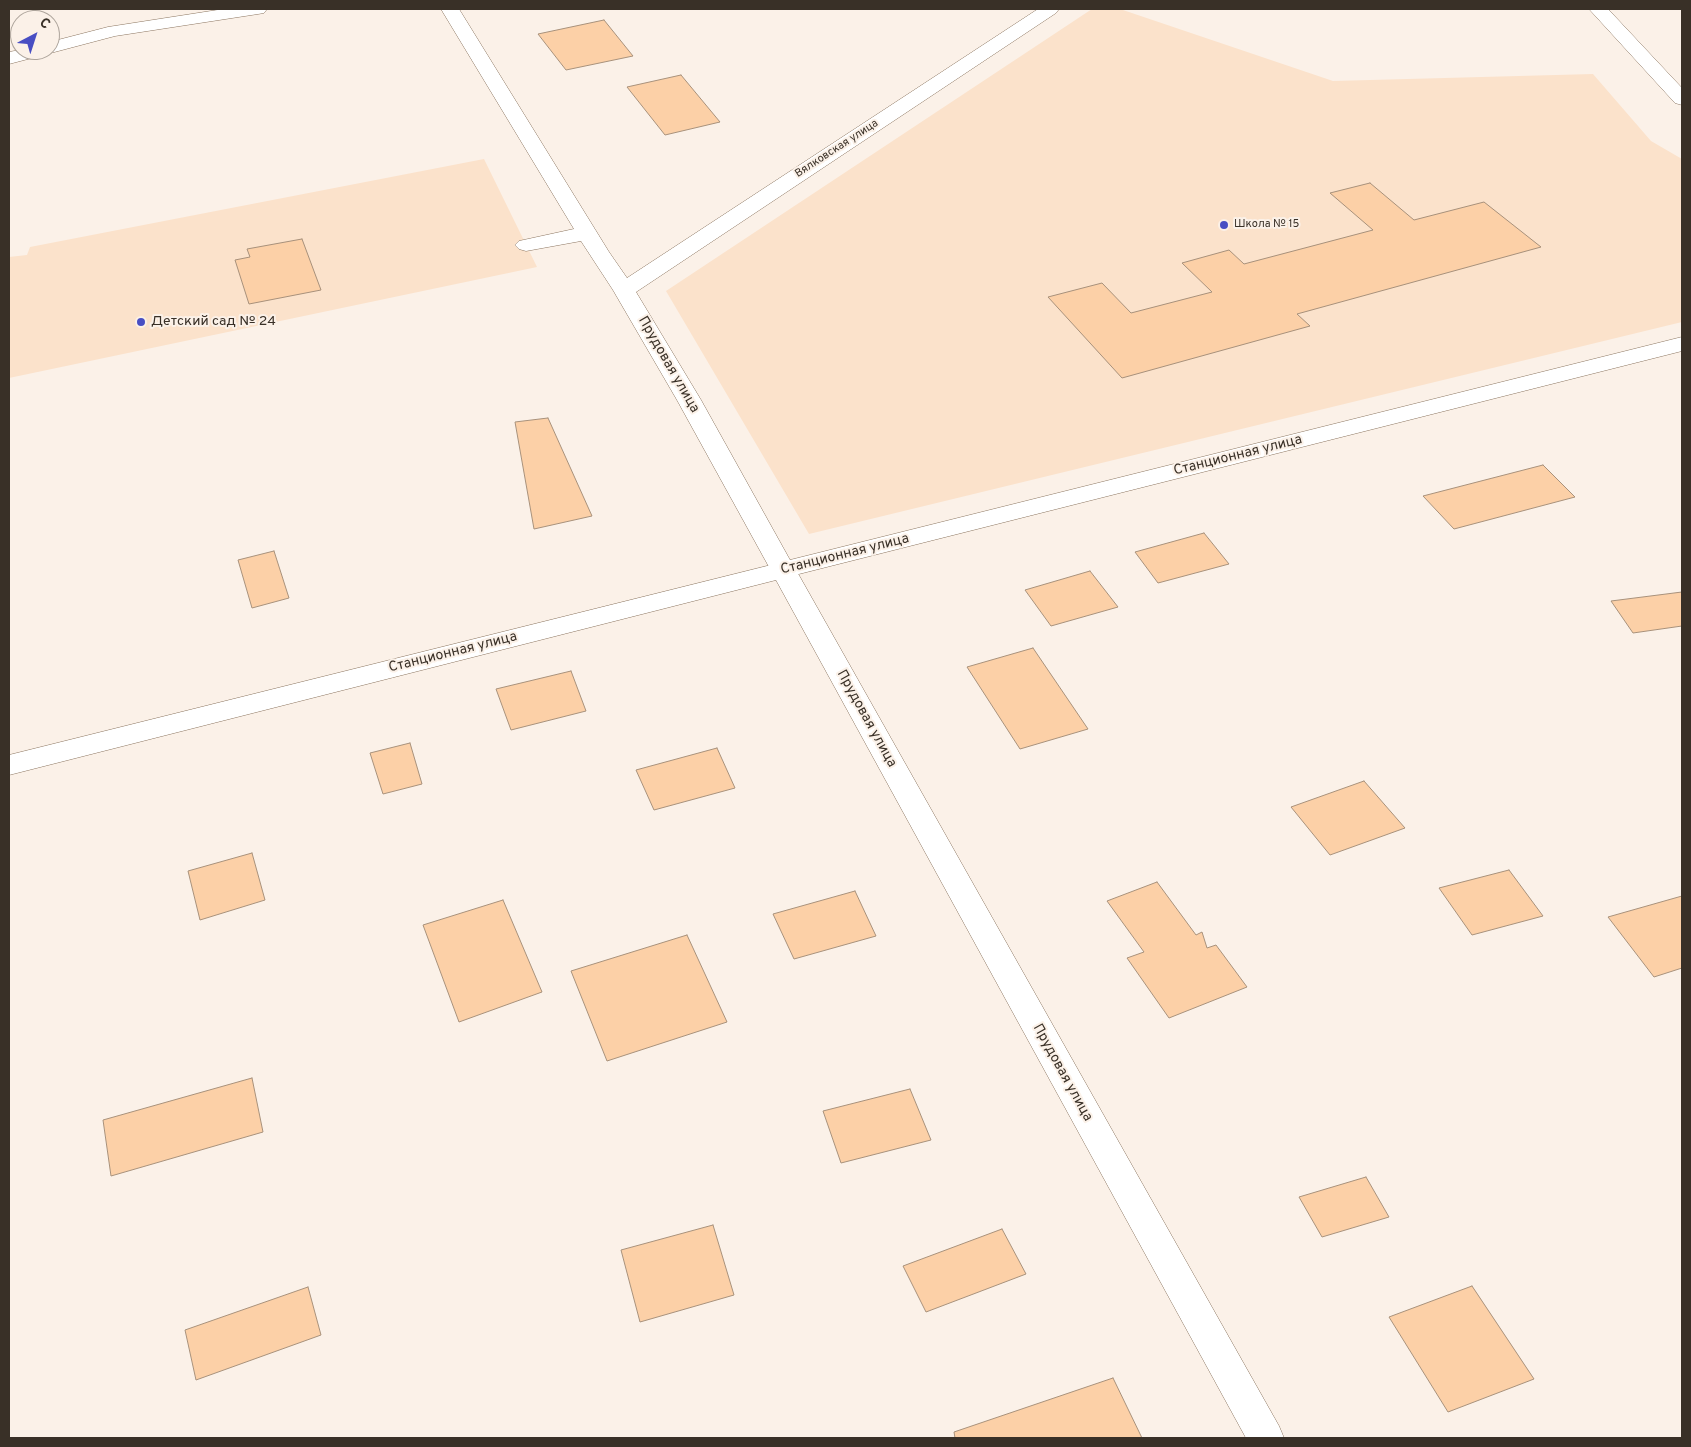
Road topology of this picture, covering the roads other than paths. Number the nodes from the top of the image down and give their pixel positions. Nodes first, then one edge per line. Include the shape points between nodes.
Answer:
1 (258, 9) edge
2 (450, 9) edge
3 (1050, 9) edge
4 (1598, 9) edge
5 (60, 45) edge
6 (1682, 99) edge
7 (587, 233) junction
8 (526, 245) dead end
9 (624, 290) junction
10 (1682, 344) edge
11 (783, 570) junction
12 (9, 765) edge
13 (1266, 1438) edge

1 - 5 street via 114,31
2 - 7 street, Прудовая улица
3 - 9 street, Вялковская улица
4 - 6 street
7 - 8 street
7 - 9 street, Прудовая улица
9 - 11 street, Прудовая улица
10 - 11 street, Станционная улица
11 - 12 street, Станционная улица
11 - 13 street, Прудовая улица

